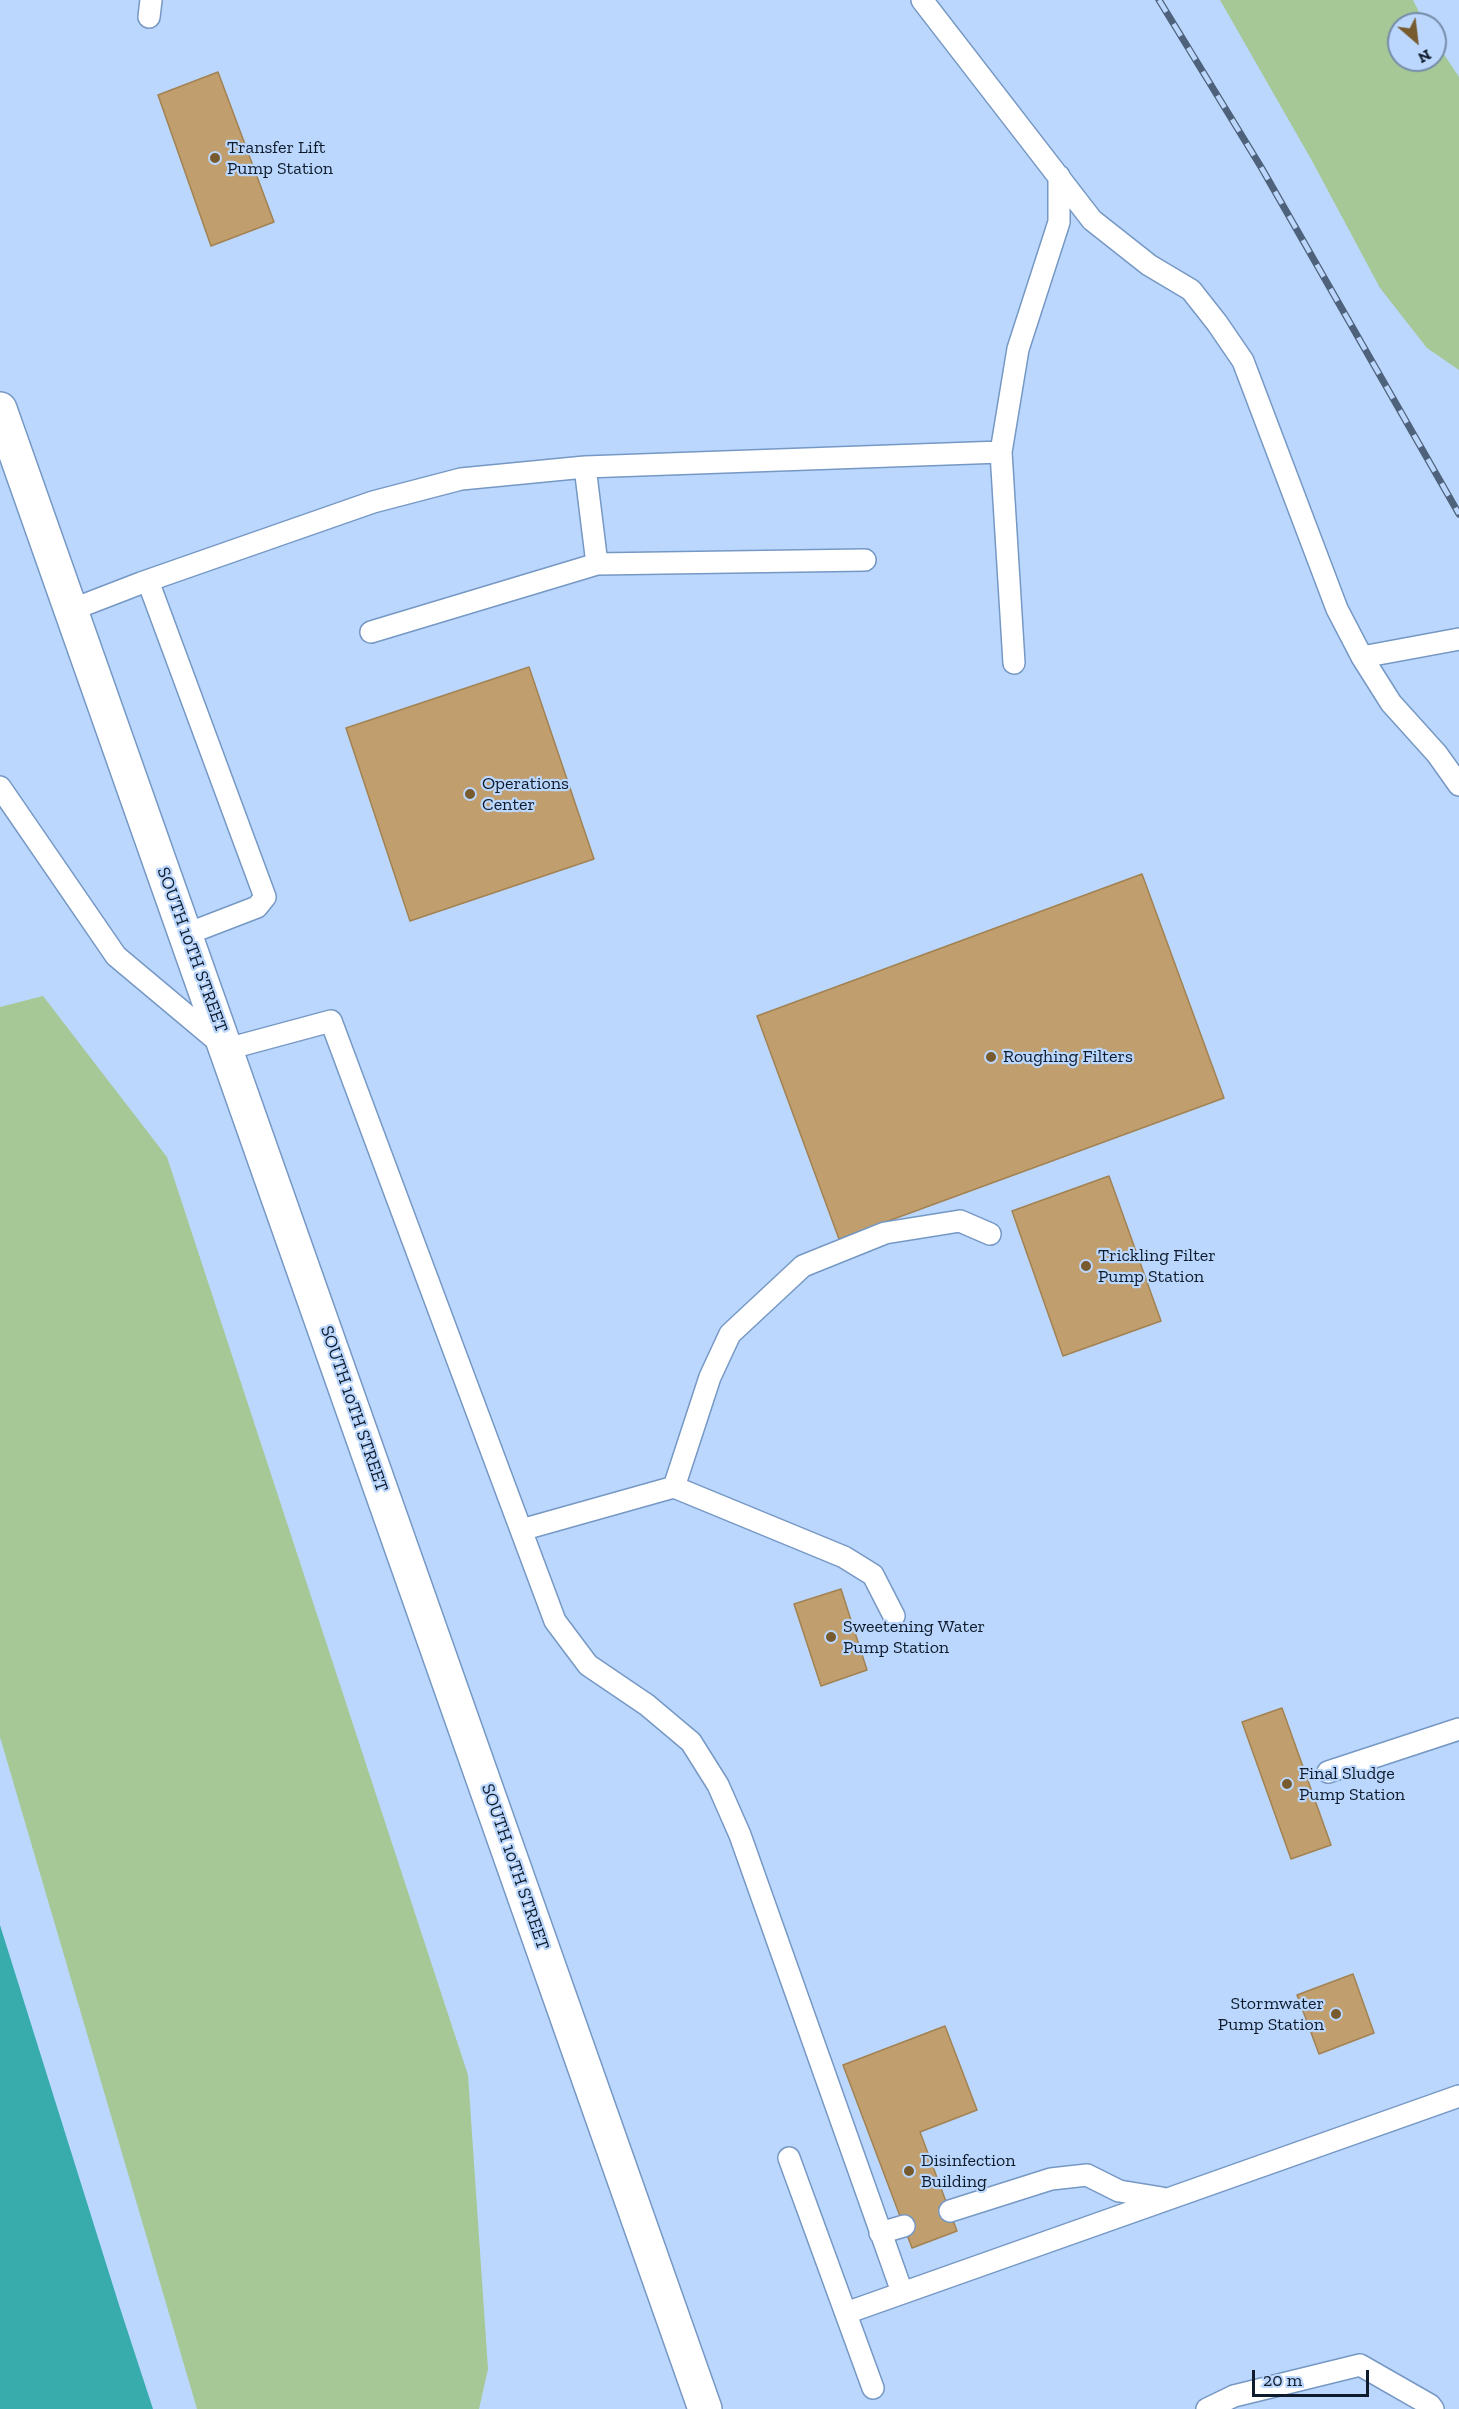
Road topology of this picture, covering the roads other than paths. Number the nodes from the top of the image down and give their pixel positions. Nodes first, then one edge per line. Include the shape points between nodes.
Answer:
1 (922, 0) edge
2 (1059, 176) junction
3 (0, 409) edge
4 (1002, 452) junction
5 (585, 467) junction
6 (865, 560) dead end
7 (597, 564) junction
8 (148, 581) junction
9 (71, 610) junction
10 (371, 632) dead end
11 (1459, 639) edge
12 (1362, 657) junction
13 (1014, 663) dead end
14 (1459, 784) edge
15 (0, 787) edge
16 (187, 934) junction
17 (227, 1049) junction
18 (990, 1234) dead end
19 (674, 1487) junction
20 (521, 1530) junction
21 (894, 1616) dead end
22 (1459, 1729) edge
23 (1328, 1772) dead end
24 (1459, 2096) edge
25 (789, 2158) dead end
26 (1166, 2199) junction
27 (950, 2211) dead end
28 (904, 2226) dead end
29 (880, 2233) junction
30 (902, 2292) junction
31 (846, 2313) junction
32 (873, 2388) dead end
33 (705, 2409) edge
34 (1207, 2409) edge
35 (1433, 2409) edge

1 - 2 lane
2 - 4 lane via 1059,222 1018,349
2 - 12 lane via 1092,220 1149,265 1191,290 1243,361 1337,609
3 - 9 street, SOUTH 10TH STREET
4 - 5 lane
4 - 13 lane
5 - 7 lane
5 - 8 lane via 461,479 373,502
6 - 7 lane
7 - 10 lane
8 - 9 lane
8 - 16 lane via 265,897 257,907
9 - 16 street, SOUTH 10TH STREET
11 - 12 lane
12 - 14 lane via 1392,703
15 - 17 lane via 116,956
16 - 17 street, SOUTH 10TH STREET
17 - 20 lane via 331,1021
17 - 33 street, SOUTH 10TH STREET
18 - 19 lane via 960,1221 885,1233 803,1266 730,1334 710,1377
19 - 20 lane
19 - 21 lane via 844,1557 873,1575
20 - 29 lane via 555,1621 588,1665 647,1705 691,1742 718,1785 740,1834
22 - 23 lane
24 - 26 lane
25 - 31 lane
26 - 27 lane via 1119,2191 1087,2175 1051,2180
26 - 30 lane
28 - 29 lane
29 - 30 lane
30 - 31 lane
31 - 32 lane
34 - 35 lane via 1234,2396 1360,2365

